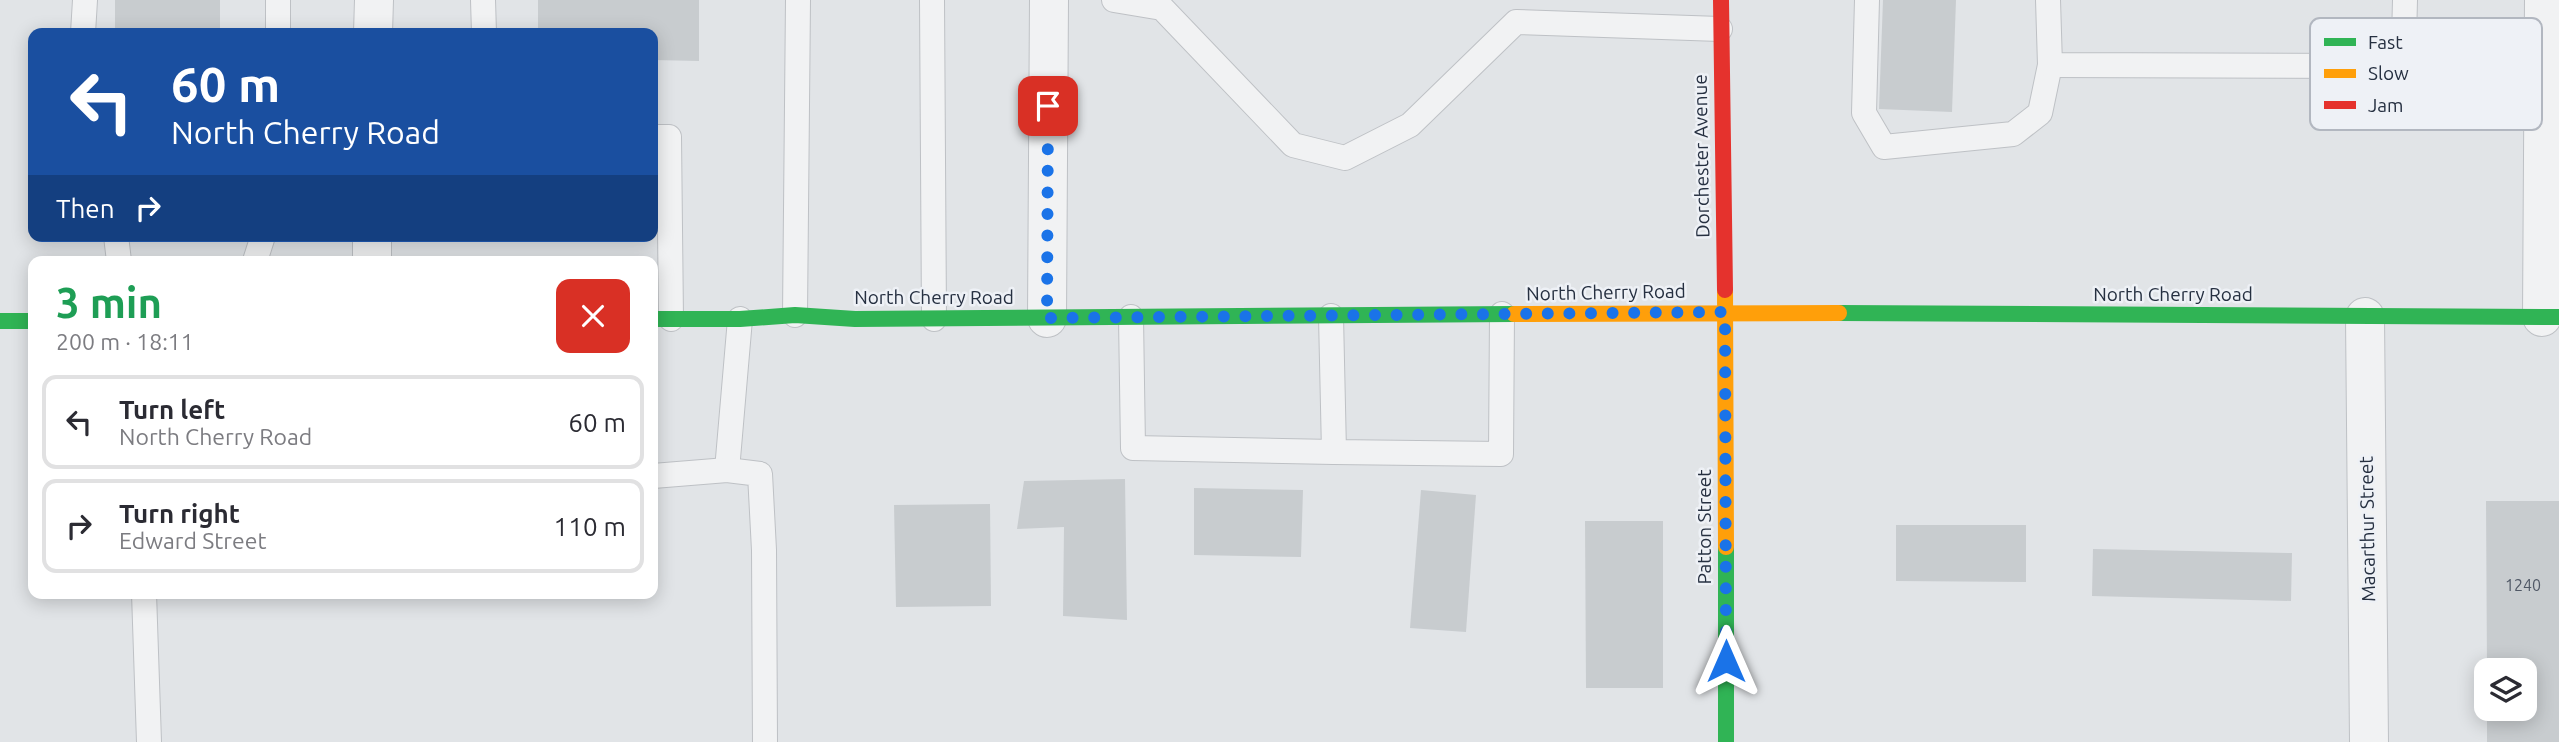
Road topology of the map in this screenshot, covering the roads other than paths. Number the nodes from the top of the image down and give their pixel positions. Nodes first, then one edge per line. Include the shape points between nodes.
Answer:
1 (85, 0) edge
2 (278, 0) edge
3 (374, 0) edge
4 (483, 0) edge
5 (798, 0) edge
6 (932, 0) edge
7 (1049, 0) edge
8 (1114, 0) edge
9 (1720, 0) edge
10 (1867, 0) edge
11 (2048, 0) edge
12 (2404, 0) edge
13 (1167, 4) edge
14 (2549, 17) edge
15 (2404, 18) edge
16 (83, 28) edge
17 (278, 28) edge
18 (373, 28) edge
19 (484, 28) edge
20 (1720, 29) junction
21 (2050, 65) junction
22 (2310, 66) edge
23 (658, 137) edge
24 (1725, 312) junction
25 (1502, 314) junction
26 (795, 315) junction
27 (1331, 316) junction
28 (1131, 317) junction
29 (2365, 317) junction
30 (2550, 317) edge
31 (1047, 318) junction
32 (662, 319) edge
33 (740, 319) junction
34 (934, 319) junction
35 (0, 321) edge
36 (28, 321) edge
37 (1334, 452) junction
38 (727, 470) junction
39 (658, 476) edge
40 (144, 599) edge
41 (149, 742) edge
42 (765, 742) edge
43 (1726, 742) edge
44 (2369, 742) edge

1 - 16 lane
2 - 17 lane
3 - 18 street
4 - 19 lane
5 - 26 lane
6 - 34 lane
7 - 31 street
8 - 13 lane
9 - 20 main road, Dorchester Avenue
10 - 21 lane via 1864,113 1884,147 2013,134 2040,113
11 - 21 lane
12 - 15 lane
13 - 20 lane via 1293,145 1345,158 1410,125 1516,22
14 - 30 street
20 - 24 main road, Dorchester Avenue
21 - 22 lane
23 - 32 lane via 669,137
24 - 25 main road, North Cherry Road
24 - 29 main road, North Cherry Road
24 - 43 main road, Patton Street
25 - 27 main road, North Cherry Road
25 - 37 lane via 1501,454
26 - 33 main road, North Cherry Road
26 - 34 main road, North Cherry Road
27 - 28 main road, North Cherry Road
27 - 37 lane
28 - 31 main road, North Cherry Road
28 - 37 lane via 1133,448
29 - 30 main road, North Cherry Road
29 - 44 street, Macarthur Street
31 - 34 main road, North Cherry Road
32 - 33 main road, North Cherry Road
33 - 38 lane
35 - 36 main road
38 - 39 lane
38 - 42 lane via 760,474 765,551
40 - 41 lane

